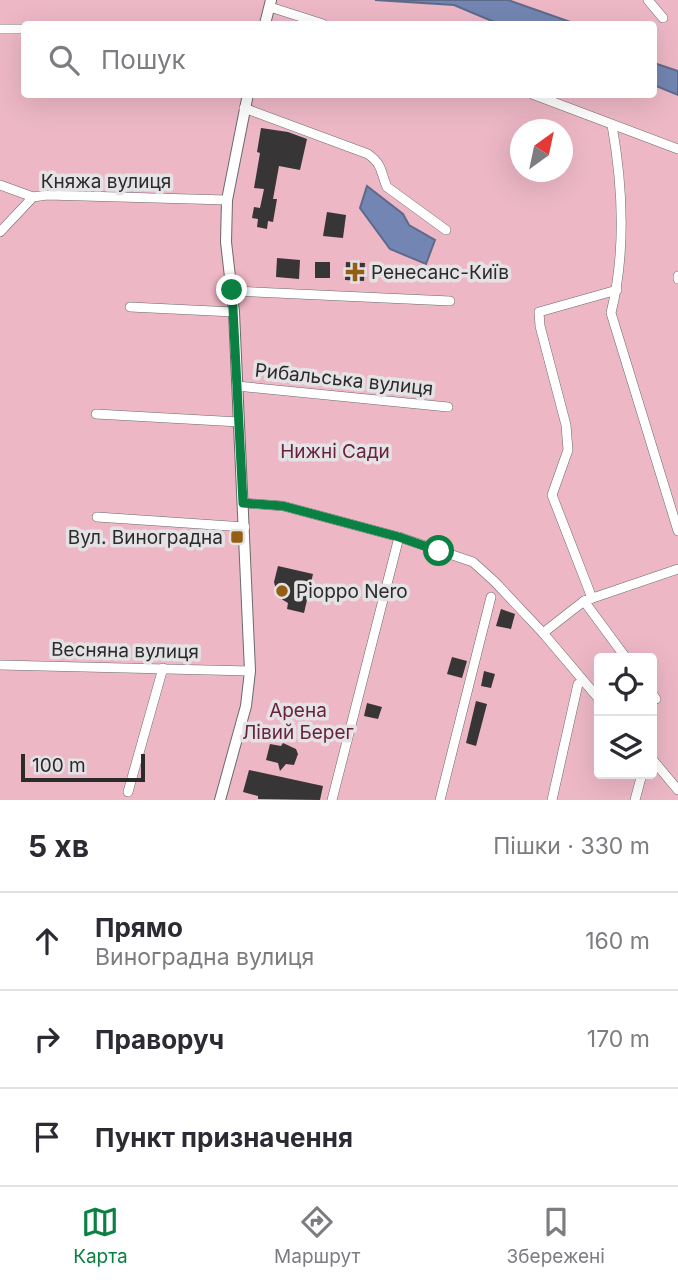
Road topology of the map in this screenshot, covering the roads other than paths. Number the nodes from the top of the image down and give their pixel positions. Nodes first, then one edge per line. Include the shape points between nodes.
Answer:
1 (648, 0) edge
2 (271, 3) edge
3 (663, 18) dead end
4 (266, 21) edge
5 (316, 21) edge
6 (0, 29) edge
7 (21, 29) edge
8 (247, 98) edge
9 (541, 98) edge
10 (244, 108) junction
11 (612, 125) junction
12 (678, 149) edge
13 (0, 185) edge
14 (33, 197) junction
15 (228, 200) junction
16 (446, 230) dead end
17 (0, 232) edge
18 (232, 290) junction
19 (617, 290) junction
20 (450, 301) dead end
21 (130, 307) dead end
22 (234, 312) junction
23 (237, 386) junction
24 (448, 407) dead end
25 (96, 414) dead end
26 (239, 422) junction
27 (243, 503) junction
28 (97, 517) dead end
29 (245, 527) junction
30 (678, 531) edge
31 (399, 537) junction
32 (678, 569) edge
33 (491, 597) dead end
34 (588, 600) junction
35 (543, 633) junction
36 (623, 653) edge
37 (0, 665) edge
38 (163, 668) junction
39 (250, 671) junction
40 (579, 684) dead end
41 (594, 693) edge
42 (657, 765) edge
43 (641, 779) edge
44 (678, 790) edge
45 (128, 792) dead end
46 (220, 800) edge
47 (332, 800) edge
48 (440, 800) edge
49 (552, 800) edge
50 (635, 800) edge

1 - 3 street
2 - 4 street
2 - 5 street
6 - 7 street
8 - 10 street
9 - 11 street
10 - 15 street
10 - 16 street via 368,154 378,161 387,187
11 - 12 street
11 - 19 street via 620,202
13 - 14 street
14 - 15 street, Княжа вулиця
14 - 17 street, Княжа вулиця
15 - 18 street via 226,242
18 - 20 street
18 - 22 street
19 - 30 street via 611,313
19 - 34 street via 539,312 568,450 552,495
21 - 22 street
22 - 23 street
23 - 24 street, Рибальська вулиця
23 - 26 street
25 - 26 street
26 - 27 street
27 - 29 street
27 - 31 street via 283,506
28 - 29 street
29 - 39 street
31 - 35 street via 473,562
31 - 47 street
32 - 34 street
33 - 48 street
34 - 35 street
34 - 36 street
35 - 41 street
37 - 38 street, Весняна вулиця
38 - 39 street, Весняна вулиця
38 - 45 street
39 - 46 street via 246,706
40 - 49 street
42 - 44 street
43 - 50 street

